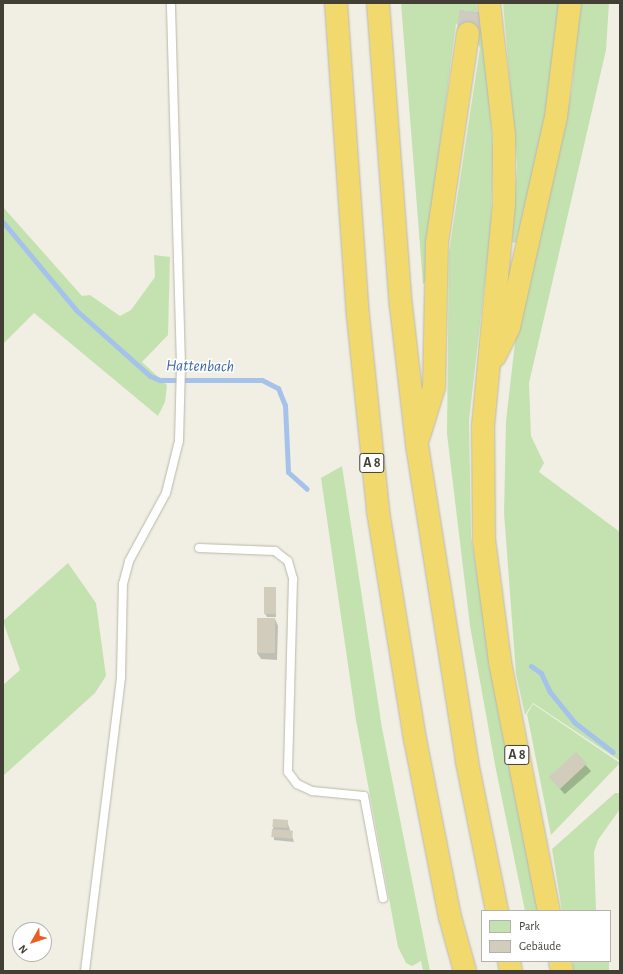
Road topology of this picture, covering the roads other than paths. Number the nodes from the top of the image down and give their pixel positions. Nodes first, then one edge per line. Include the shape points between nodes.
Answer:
1 (171, 3) edge
2 (336, 3) edge
3 (378, 3) edge
4 (489, 3) edge
5 (570, 3) edge
6 (468, 33) tunnel mouth
7 (488, 370) junction
8 (417, 445) junction
9 (199, 548) dead end
10 (383, 898) dead end
11 (497, 910) edge
12 (549, 910) edge
13 (450, 917) junction
14 (85, 971) edge
15 (448, 971) edge
16 (465, 971) edge

1 - 14 lane via 181,366 179,441 172,475 156,516 129,562 123,584 121,677
2 - 13 highway, A 8 via 369,444 415,739
3 - 8 highway via 401,298
4 - 7 highway, A 8 via 504,135 504,204
5 - 7 highway via 567,48 549,151 509,327
6 - 8 highway via 438,243 434,387
7 - 12 highway, A 8 via 482,484 490,598
8 - 11 highway via 467,762
9 - 10 lane via 275,552 288,561 293,586 288,772 297,784 312,791 364,796
13 - 15 highway, A 8
13 - 16 highway, A 8

